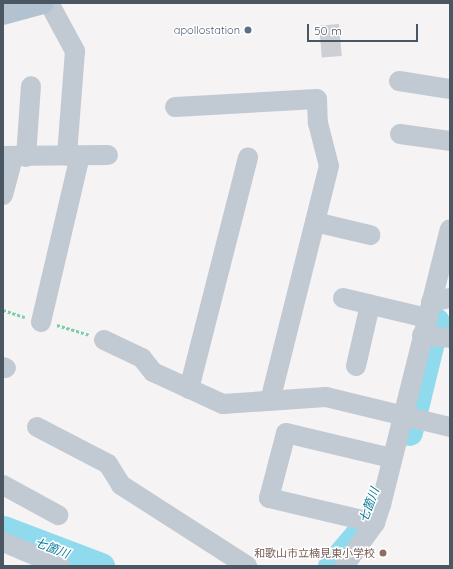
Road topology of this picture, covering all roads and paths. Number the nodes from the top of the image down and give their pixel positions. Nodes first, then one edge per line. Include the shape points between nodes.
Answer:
1 (42, 3) edge
2 (49, 3) edge
3 (3, 14) edge
4 (399, 81) dead end
5 (31, 86) dead end
6 (450, 89) edge
7 (175, 107) dead end
8 (400, 134) dead end
9 (450, 141) edge
10 (108, 155) dead end
11 (73, 156) junction
12 (14, 157) edge
13 (248, 157) dead end
14 (3, 195) edge
15 (315, 222) junction
16 (450, 229) edge
17 (370, 235) dead end
18 (343, 298) dead end
19 (450, 298) edge
20 (370, 305) junction
21 (41, 322) dead end
22 (433, 328) edge
23 (104, 340) dead end
24 (356, 366) dead end
25 (189, 389) junction
26 (270, 400) junction
27 (411, 417) junction
28 (37, 427) dead end
29 (450, 427) edge
30 (384, 456) junction
31 (3, 485) edge
32 (58, 515) dead end
33 (367, 522) junction
34 (3, 542) edge
35 (60, 566) edge
36 (246, 566) edge
37 (344, 566) edge

1 - 3 main road
2 - 11 street via 75,51
4 - 6 street
5 - 12 street
7 - 15 street via 317,99 318,123 329,166
8 - 9 street
10 - 11 street
11 - 12 street
11 - 21 street
12 - 14 street
13 - 25 street
15 - 17 street
15 - 26 street
16 - 22 street
18 - 20 street
19 - 22 street
20 - 22 street
20 - 24 street
22 - 27 street
23 - 25 street via 133,353 153,372
25 - 26 street via 223,404
26 - 27 street via 326,397
27 - 29 street
27 - 30 street
28 - 36 street via 108,464 121,485
30 - 33 street
30 - 33 street via 286,432 269,498
31 - 32 street
33 - 37 street
34 - 35 street

